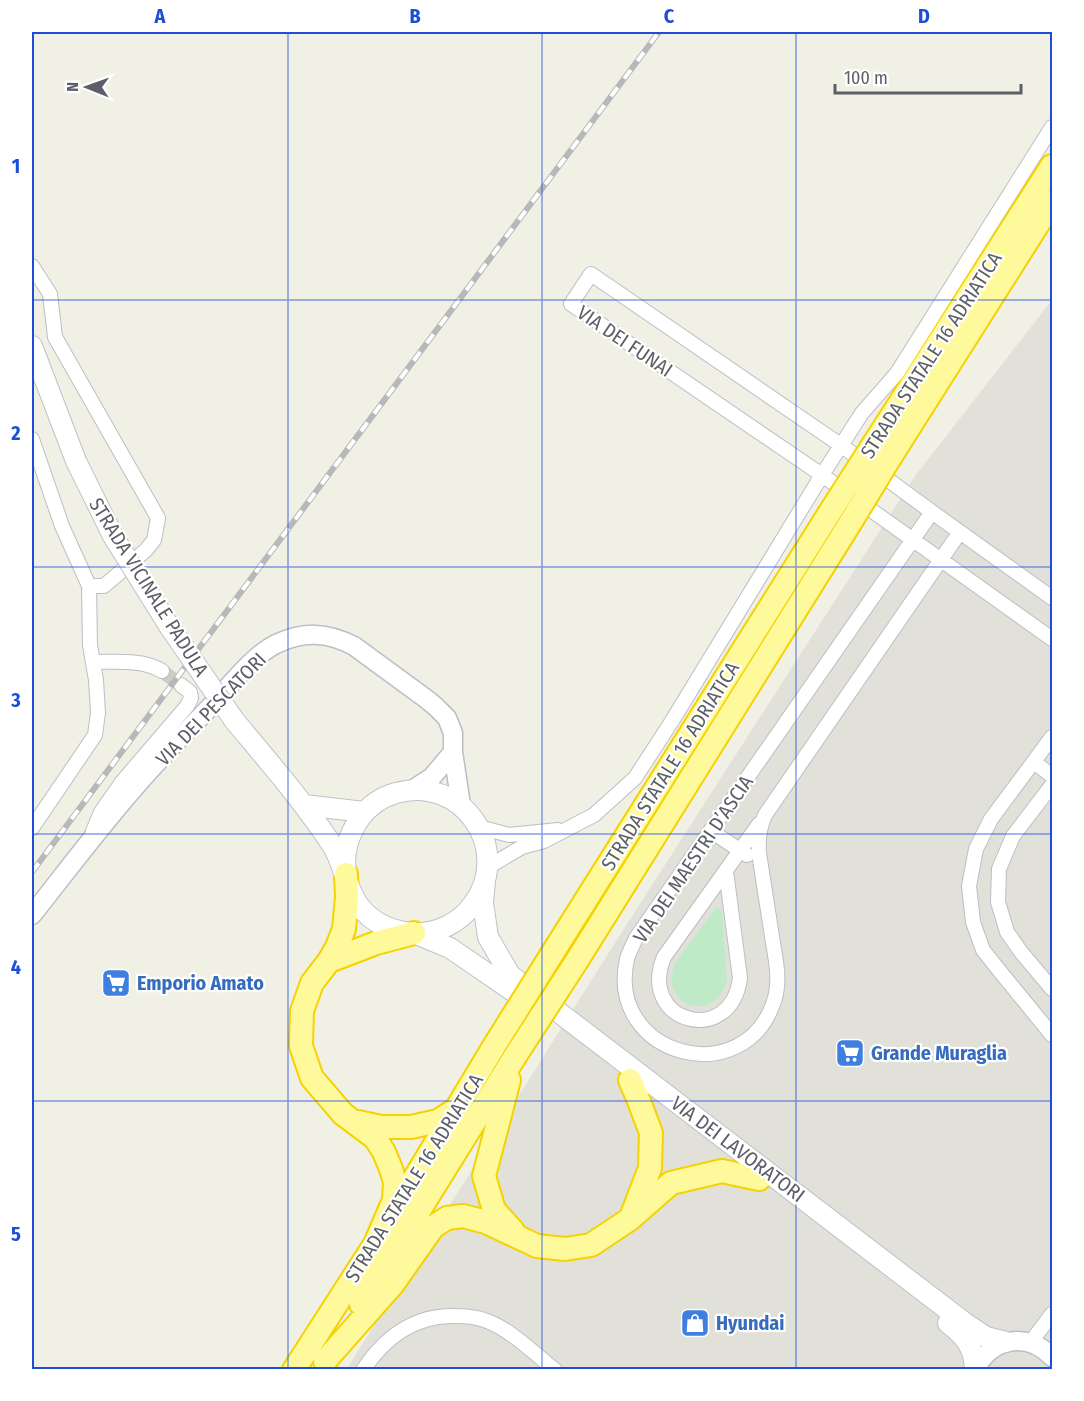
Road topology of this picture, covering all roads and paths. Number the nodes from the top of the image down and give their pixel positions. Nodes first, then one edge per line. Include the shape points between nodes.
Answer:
1 (1053, 127) edge
2 (1053, 166) edge
3 (1053, 202) edge
4 (32, 266) edge
5 (32, 346) edge
6 (32, 439) edge
7 (842, 446) junction
8 (882, 451) junction
9 (822, 475) junction
10 (932, 512) junction
11 (842, 514) junction
12 (960, 532) junction
13 (913, 540) junction
14 (942, 560) junction
15 (89, 586) junction
16 (1053, 598) edge
17 (1053, 639) edge
18 (93, 662) junction
19 (162, 671) tunnel mouth
20 (181, 685) tunnel mouth
21 (1053, 737) edge
22 (453, 752) junction
23 (1034, 762) junction
24 (1053, 776) edge
25 (1053, 785) edge
26 (412, 790) junction
27 (304, 805) junction
28 (461, 806) junction
29 (364, 812) junction
30 (765, 816) junction
31 (479, 827) junction
32 (32, 828) edge
33 (563, 830) junction
34 (711, 831) junction
35 (87, 846) junction
36 (741, 851) junction
37 (761, 864) junction
38 (726, 871) junction
39 (346, 874) junction
40 (486, 874) junction
41 (32, 915) edge
42 (414, 933) junction
43 (329, 961) junction
44 (508, 981) junction
45 (1053, 989) edge
46 (1053, 1035) edge
47 (514, 1058) junction
48 (630, 1080) junction
49 (457, 1109) junction
50 (343, 1114) junction
51 (759, 1179) junction
52 (630, 1219) junction
53 (518, 1236) junction
54 (375, 1244) junction
55 (1053, 1314) edge
56 (963, 1328) junction
57 (1006, 1342) junction
58 (1030, 1343) junction
59 (1053, 1357) edge
60 (322, 1365) edge
61 (975, 1369) edge
62 (294, 1370) edge
63 (363, 1370) edge
64 (555, 1370) edge

1 - 7 street via 897,373 862,413
2 - 8 highway, STRADA STATALE 16 ADRIATICA
3 - 8 highway, STRADA STATALE 16 ADRIATICA
4 - 15 street via 50,294 55,337 158,518 154,540 146,550 104,586
5 - 27 main road, STRADA VICINALE PADULA, bridge via 76,461 113,536 234,720
6 - 15 street via 62,526
7 - 9 street
7 - 9 street, VIA DEI FUNAI via 591,274 571,304
7 - 10 street, VIA DEI FUNAI
8 - 11 highway, STRADA STATALE 16 ADRIATICA, bridge
9 - 13 street, VIA DEI FUNAI
9 - 33 street via 635,778 594,815
10 - 12 street, VIA DEI FUNAI
10 - 13 street, VIA DEI MAESTRI D’ASCIA
11 - 47 highway, STRADA STATALE 16 ADRIATICA, bridge via 578,959
11 - 49 highway, STRADA STATALE 16 ADRIATICA, bridge via 555,949
12 - 14 street, VIA DEI MAESTRI D’ASCIA
12 - 16 street, VIA DEI FUNAI
13 - 14 street, VIA DEI FUNAI
13 - 34 street, VIA DEI MAESTRI D’ASCIA
14 - 17 street, VIA DEI FUNAI
14 - 30 street, VIA DEI MAESTRI D’ASCIA
15 - 18 street
18 - 19 street via 138,664
18 - 32 street via 98,713 95,735
20 - 35 street via 190,692 187,706 122,782 100,813
21 - 23 street
22 - 26 street via 432,777
22 - 28 street, VIA DEI PESCATORI
22 - 35 street, VIA DEI PESCATORI via 453,733 447,718 425,698 341,639 300,635 262,653 135,787
23 - 24 street
23 - 46 street via 991,819 976,849 969,885 973,922 983,950
25 - 45 street via 1013,836 999,869 998,902 1007,932
26 - 28 main road, STRADA VICINALE PADULA via 440,794
26 - 29 main road, STRADA VICINALE PADULA via 385,797
27 - 29 main road
27 - 39 main road, STRADA VICINALE PADULA via 334,848
28 - 31 main road, STRADA VICINALE PADULA
29 - 39 main road, STRADA VICINALE PADULA via 349,837
30 - 36 street
30 - 37 street, VIA DEI MAESTRI D’ASCIA via 758,838
31 - 33 street via 509,835
31 - 40 main road, STRADA VICINALE PADULA via 486,845
33 - 40 street via 522,847
34 - 36 street
34 - 37 street, VIA DEI MAESTRI D’ASCIA via 636,938 627,958 628,1001 653,1038 671,1049 716,1054 747,1040 765,1020 775,998 778,974
35 - 41 street, VIA DEI PESCATORI
36 - 37 street
36 - 38 street
38 - 38 street via 659,969 658,982 667,1005 688,1019 713,1018 724,1012 738,991 740,978
39 - 42 main road, STRADA VICINALE PADULA via 354,897 368,915 390,928
39 - 43 highway via 344,929
40 - 42 main road, STRADA VICINALE PADULA via 476,901 462,917 438,930
40 - 44 main road, STRADA VICINALE PADULA via 483,903 488,937
42 - 43 highway
42 - 44 main road, STRADA VICINALE PADULA via 450,948
43 - 50 highway via 312,983 302,1011 301,1046 312,1078
44 - 48 main road, VIA DEI LAVORATORI
44 - 56 main road, VIA DEI LAVORATORI
47 - 53 highway via 484,1176 494,1210
47 - 60 highway, STRADA STATALE 16 ADRIATICA
48 - 51 main road, VIA DEI LAVORATORI
48 - 52 highway via 651,1133 650,1168
49 - 50 highway via 438,1121 411,1127 381,1127
49 - 54 highway, STRADA STATALE 16 ADRIATICA
50 - 54 highway via 375,1138 395,1182 394,1200
51 - 52 highway via 722,1171 671,1183
51 - 56 main road, VIA DEI LAVORATORI
52 - 53 highway via 591,1245 565,1249 537,1246
53 - 60 highway via 463,1216 447,1218 433,1227 393,1284
54 - 62 highway, STRADA STATALE 16 ADRIATICA
55 - 58 street
56 - 57 main road
56 - 61 main road via 975,1358
57 - 58 street
57 - 61 street via 984,1355
58 - 59 street
63 - 64 street via 385,1342 416,1322 431,1317 465,1316 501,1328

